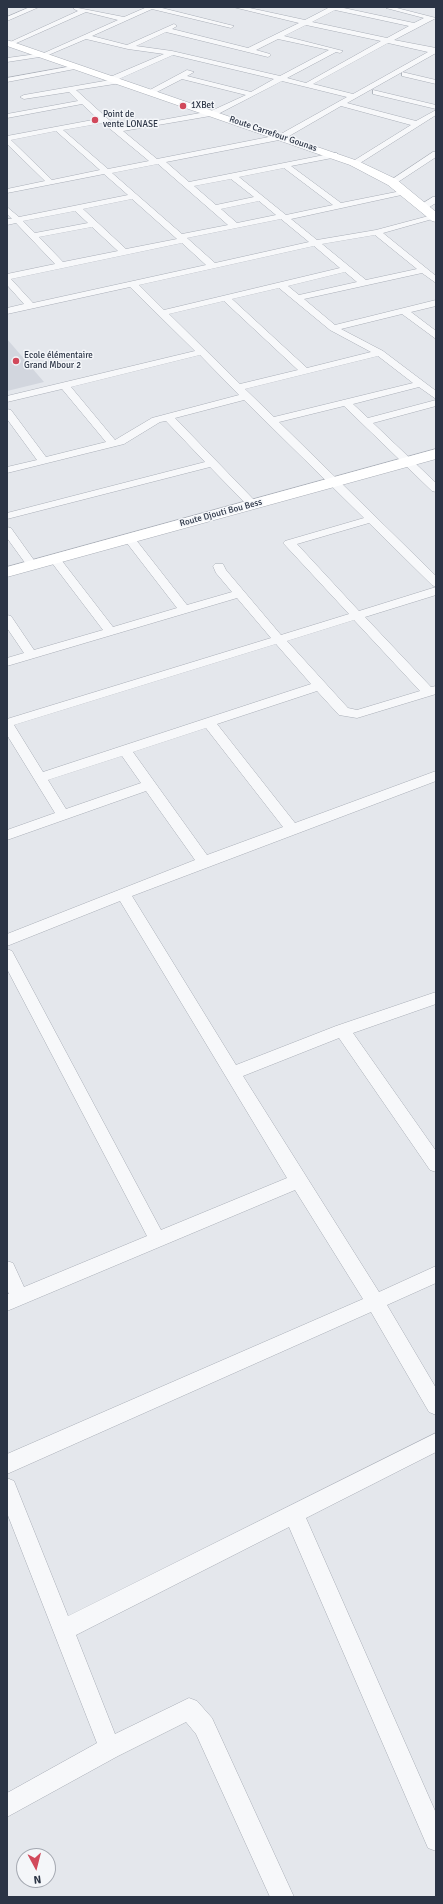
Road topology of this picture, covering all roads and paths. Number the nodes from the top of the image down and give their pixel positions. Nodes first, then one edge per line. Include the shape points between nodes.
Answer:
1 (36, 7) edge
2 (70, 7) edge
3 (151, 7) edge
4 (236, 7) edge
5 (335, 8) edge
6 (390, 8) edge
7 (12, 9) dead end
8 (85, 10) junction
9 (23, 12) junction
10 (259, 12) junction
11 (192, 17) junction
12 (373, 17) junction
13 (433, 18) edge
14 (7, 19) edge
15 (124, 19) junction
16 (245, 19) dead end
17 (238, 22) dead end
18 (306, 22) junction
19 (414, 25) junction
20 (231, 26) junction
21 (166, 30) junction
22 (86, 36) junction
23 (276, 36) junction
24 (203, 39) junction
25 (295, 40) junction
26 (386, 40) junction
27 (8, 43) edge
28 (128, 47) junction
29 (250, 50) junction
30 (335, 50) junction
31 (275, 51) junction
32 (435, 51) edge
33 (172, 53) junction
34 (42, 55) junction
35 (359, 55) junction
36 (425, 57) junction
37 (436, 59) edge
38 (7, 60) edge
39 (416, 61) junction
40 (211, 62) junction
41 (78, 67) junction
42 (242, 69) junction
43 (405, 74) junction
44 (182, 76) junction
45 (281, 79) junction
46 (116, 80) junction
47 (382, 80) junction
48 (392, 82) junction
49 (436, 82) edge
50 (307, 85) junction
51 (14, 87) edge
52 (70, 89) junction
53 (150, 92) junction
54 (376, 92) junction
55 (252, 94) junction
56 (354, 95) junction
57 (84, 102) junction
58 (341, 104) junction
59 (436, 107) edge
60 (39, 110) junction
61 (436, 112) edge
62 (212, 113) junction
63 (7, 116) edge
64 (104, 120) junction
65 (417, 124) junction
66 (58, 129) junction
67 (117, 130) junction
68 (281, 138) junction
69 (7, 139) edge
70 (436, 154) edge
71 (334, 156) junction
72 (158, 161) junction
73 (354, 163) junction
74 (285, 165) junction
75 (107, 171) junction
76 (233, 176) junction
77 (50, 182) junction
78 (392, 182) junction
79 (188, 185) junction
80 (7, 191) edge
81 (406, 192) junction
82 (135, 196) junction
83 (261, 198) junction
84 (436, 199) edge
85 (339, 206) junction
86 (423, 207) junction
87 (77, 208) junction
88 (215, 208) junction
89 (7, 209) edge
90 (284, 217) junction
91 (435, 217) edge
92 (18, 219) junction
93 (7, 222) edge
94 (95, 224) junction
95 (235, 226) junction
96 (377, 232) junction
97 (33, 236) junction
98 (182, 238) junction
99 (316, 242) junction
100 (124, 252) junction
101 (61, 265) junction
102 (212, 266) junction
103 (347, 269) junction
104 (422, 270) junction
105 (7, 278) edge
106 (436, 280) edge
107 (132, 283) junction
108 (364, 283) junction
109 (281, 285) junction
110 (226, 298) junction
111 (297, 298) junction
112 (436, 303) edge
113 (30, 306) junction
114 (7, 311) edge
115 (404, 311) junction
116 (162, 313) junction
117 (333, 328) junction
118 (436, 336) edge
119 (202, 352) junction
120 (380, 353) junction
121 (304, 371) junction
122 (420, 384) junction
123 (64, 385) junction
124 (242, 392) junction
125 (436, 396) edge
126 (7, 399) edge
127 (346, 403) junction
128 (436, 403) edge
129 (7, 412) edge
130 (167, 416) junction
131 (272, 421) junction
132 (366, 422) junction
133 (113, 444) junction
134 (436, 454) edge
135 (43, 461) junction
136 (407, 461) junction
137 (212, 463) junction
138 (7, 470) edge
139 (334, 482) junction
140 (436, 489) edge
141 (252, 504) junction
142 (7, 516) edge
143 (372, 519) junction
144 (7, 530) edge
145 (130, 538) junction
146 (55, 559) junction
147 (32, 565) junction
148 (219, 566) dead end
149 (7, 572) edge
150 (436, 583) edge
151 (436, 591) edge
152 (240, 593) junction
153 (184, 609) junction
154 (356, 616) junction
155 (7, 619) edge
156 (110, 631) junction
157 (279, 640) junction
158 (31, 655) junction
159 (7, 662) edge
160 (319, 686) junction
161 (432, 691) edge
162 (209, 723) junction
163 (7, 724) edge
164 (124, 751) junction
165 (436, 776) edge
166 (40, 778) junction
167 (150, 785) junction
168 (63, 815) junction
169 (292, 829) junction
170 (7, 835) edge
171 (204, 862) junction
172 (123, 893) junction
173 (7, 940) edge
174 (7, 955) edge
175 (436, 998) edge
176 (342, 1030) junction
177 (232, 1073) junction
178 (436, 1165) edge
179 (298, 1181) junction
180 (157, 1239) junction
181 (7, 1269) edge
182 (436, 1274) edge
183 (13, 1300) edge
184 (375, 1302) junction
185 (436, 1406) edge
186 (436, 1442) edge
187 (7, 1464) edge
188 (7, 1488) edge
189 (294, 1515) junction
190 (63, 1630) junction
191 (110, 1748) junction
192 (7, 1806) edge
193 (436, 1840) edge
194 (282, 1897) edge

1 - 9 street
2 - 8 street
3 - 11 street
3 - 15 street
4 - 10 street
5 - 12 street
5 - 18 street
6 - 12 street
6 - 13 street
7 - 9 street
8 - 15 street
8 - 27 street
9 - 14 street
10 - 16 street
10 - 18 street
11 - 20 street
11 - 21 street
12 - 19 street
13 - 19 street
15 - 22 street
17 - 20 street
18 - 23 street
18 - 26 street
19 - 26 street
20 - 24 street
21 - 24 street
21 - 28 street
22 - 28 street
22 - 34 street
23 - 25 street
23 - 29 street
24 - 29 street
25 - 30 street
25 - 31 street
26 - 32 street
26 - 35 street
27 - 34 main road, Route Carrefour Gounas
28 - 33 street
29 - 31 street
30 - 35 street
30 - 45 street
31 - 42 street
32 - 36 street
33 - 40 street
33 - 46 street
34 - 38 street
34 - 41 main road, Route Carrefour Gounas
35 - 50 street
36 - 37 street
36 - 39 street
39 - 43 street via 414,68
39 - 47 street
40 - 42 street
40 - 44 street
41 - 46 main road, Route Carrefour Gounas
41 - 51 street
42 - 45 street
43 - 48 street
43 - 49 street
44 - 53 street
44 - 55 street
45 - 50 street
45 - 55 street
46 - 52 street
46 - 53 main road, Route Carrefour Gounas
47 - 48 street
47 - 56 street
48 - 54 street
50 - 56 street
51 - 52 street
51 - 60 street
52 - 57 street
53 - 62 main road, Route Carrefour Gounas
54 - 56 street
54 - 59 street
55 - 62 street
56 - 58 street
57 - 60 street
57 - 64 street
58 - 65 street
58 - 68 street
60 - 63 street
61 - 65 street
62 - 67 street
62 - 68 main road, Route Carrefour Gounas
64 - 66 street
64 - 67 street
65 - 73 street
66 - 69 street
66 - 75 street
67 - 72 street
68 - 71 main road, Route Carrefour Gounas
68 - 72 street
69 - 77 street
70 - 78 street
71 - 73 main road, Route Carrefour Gounas
71 - 74 street
72 - 75 street
72 - 79 street
73 - 78 main road, Route Carrefour Gounas
74 - 76 street
74 - 85 street
75 - 77 street
75 - 82 street
76 - 79 street
76 - 83 street
77 - 80 street
78 - 81 main road, Route Carrefour Gounas
79 - 88 street
81 - 85 street
81 - 86 main road, Route Carrefour Gounas
82 - 87 street
82 - 98 street
83 - 88 street
83 - 90 street
84 - 86 street
85 - 90 street
86 - 91 main road, Route Carrefour Gounas
87 - 92 street
87 - 94 street
88 - 95 street
89 - 92 street
90 - 95 street
90 - 99 street
91 - 96 street
92 - 93 street
92 - 97 street
94 - 97 street
94 - 100 street
95 - 98 street
96 - 99 street
96 - 104 street
97 - 101 street
98 - 100 street
98 - 102 street
99 - 102 street
99 - 103 street
100 - 101 street
101 - 105 street
102 - 107 street
103 - 108 street
103 - 109 street
104 - 106 street
104 - 108 street
105 - 113 street
107 - 113 street
107 - 116 street
108 - 111 street
109 - 110 street
109 - 111 street
110 - 116 street
110 - 121 street
111 - 117 street
112 - 115 street
113 - 114 street
115 - 117 street
115 - 118 street
116 - 119 street
117 - 120 street
119 - 123 street
119 - 124 street
120 - 121 street
120 - 122 street
121 - 124 street
122 - 125 street
122 - 127 street
123 - 126 street
123 - 133 street
124 - 130 street
124 - 131 street
127 - 131 street
127 - 132 street
128 - 132 street
129 - 135 street
130 - 133 street
130 - 137 street
131 - 139 street
132 - 136 street
133 - 135 street
134 - 136 main road, Route Djouti Bou Bess
135 - 138 street
136 - 139 main road, Route Djouti Bou Bess
136 - 140 street
137 - 141 street
137 - 142 street
139 - 141 main road, Route Djouti Bou Bess
139 - 143 street
141 - 145 main road, Route Djouti Bou Bess
143 - 150 street
143 - 154 street via 289,543
144 - 147 street
145 - 146 main road, Route Djouti Bou Bess
145 - 153 street
146 - 147 main road, Route Djouti Bou Bess
146 - 156 street
147 - 149 main road, Route Djouti Bou Bess
148 - 152 street via 220,571
151 - 154 street
152 - 153 street
152 - 157 street
153 - 156 street
154 - 157 street
154 - 161 street
155 - 158 street
156 - 158 street
157 - 160 street
157 - 163 street
158 - 159 street
160 - 161 street via 344,712 351,715
160 - 162 street
162 - 164 street
162 - 169 street
163 - 166 street
164 - 166 street
164 - 167 street
165 - 169 street
166 - 168 street
167 - 168 street
167 - 171 street
168 - 170 street
169 - 171 street
171 - 172 street
172 - 173 street
172 - 177 street
174 - 180 street
175 - 176 street
176 - 177 street
176 - 178 street
177 - 179 street
179 - 180 street
179 - 184 street
180 - 183 street
181 - 183 street
182 - 184 street
184 - 185 street
184 - 187 street
186 - 189 street
188 - 190 street
189 - 190 street
189 - 193 street
190 - 191 street
191 - 192 street
191 - 194 street via 189,1709 204,1726

